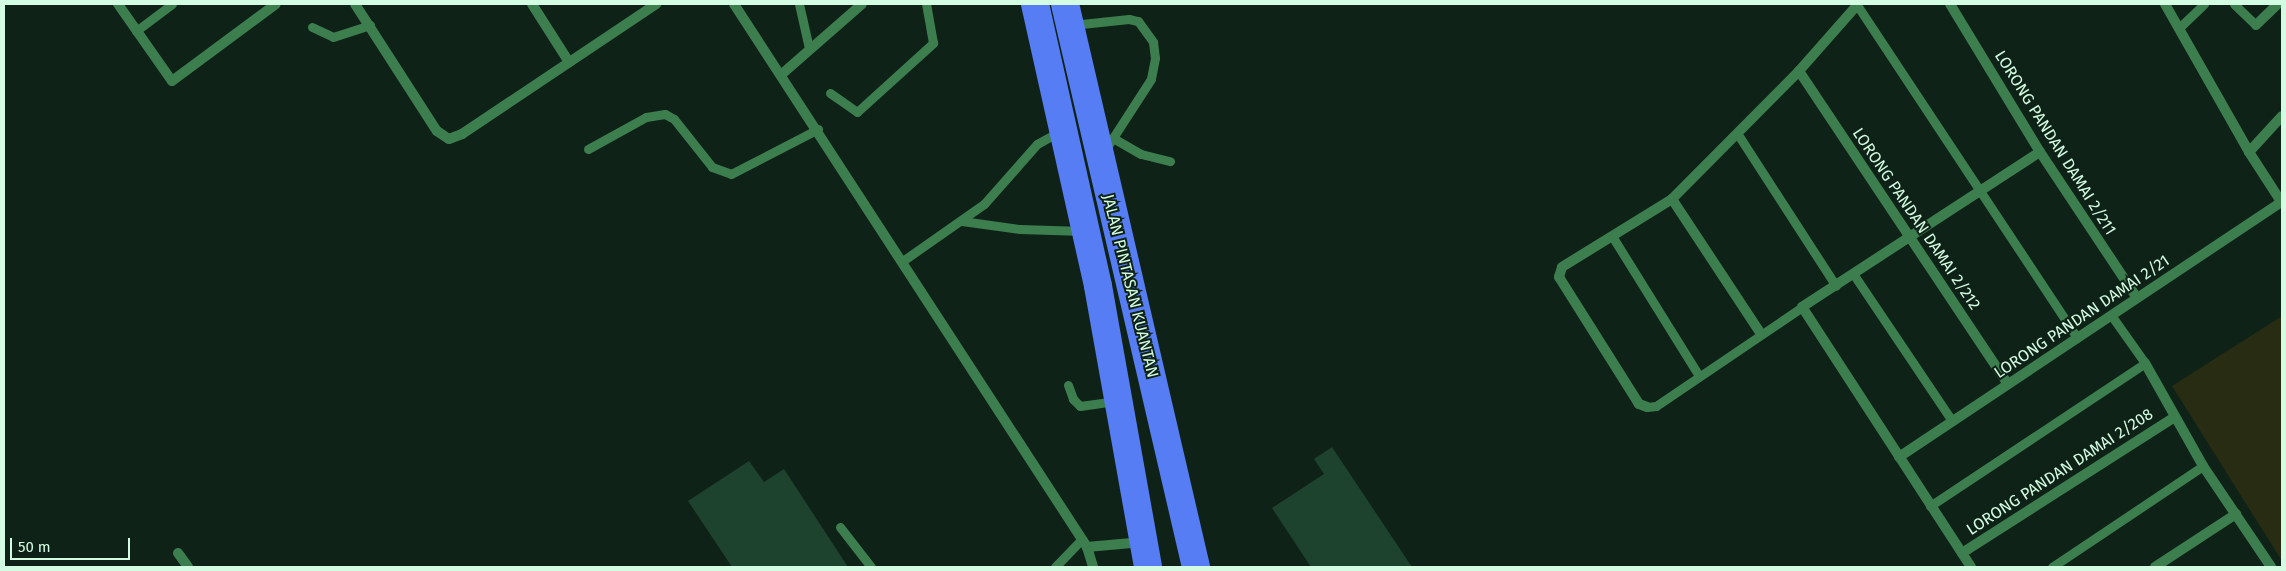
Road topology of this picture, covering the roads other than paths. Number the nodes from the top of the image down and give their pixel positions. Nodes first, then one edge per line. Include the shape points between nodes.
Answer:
1 (118, 4) edge
2 (172, 4) edge
3 (276, 4) edge
4 (355, 4) edge
5 (532, 4) edge
6 (656, 4) edge
7 (734, 4) edge
8 (799, 4) edge
9 (862, 4) edge
10 (926, 4) edge
11 (1035, 4) edge
12 (1857, 4) edge
13 (1950, 4) edge
14 (2165, 4) edge
15 (2204, 4) edge
16 (2234, 4) edge
17 (2278, 4) edge
18 (1068, 15) edge
19 (2256, 24) joint
20 (370, 25) junction
21 (312, 27) dead end
22 (2179, 28) junction
23 (136, 31) junction
24 (809, 48) junction
25 (569, 62) junction
26 (1800, 71) junction
27 (782, 74) junction
28 (830, 93) dead end
29 (2282, 116) edge
30 (818, 129) junction
31 (1063, 129) junction
32 (1737, 133) junction
33 (1106, 148) junction
34 (588, 149) dead end
35 (2040, 152) junction
36 (2249, 152) junction
37 (1170, 161) dead end
38 (1981, 192) junction
39 (1672, 199) junction
40 (2282, 202) edge
41 (962, 221) junction
42 (1086, 231) junction
43 (1612, 236) junction
44 (1912, 238) junction
45 (904, 260) junction
46 (1854, 275) junction
47 (1836, 286) junction
48 (2137, 298) junction
49 (1802, 307) junction
50 (2111, 315) junction
51 (1761, 334) junction
52 (2077, 338) junction
53 (2145, 363) junction
54 (1699, 376) junction
55 (2008, 384) junction
56 (1068, 385) dead end
57 (1119, 400) junction
58 (1647, 407) joint
59 (2175, 417) junction
60 (1952, 422) junction
61 (1899, 457) junction
62 (2203, 466) junction
63 (1930, 506) junction
64 (2236, 514) junction
65 (840, 526) dead end
66 (1085, 543) junction
67 (178, 553) dead end
68 (1962, 553) junction
69 (1146, 555) edge
70 (188, 567) edge
71 (871, 567) edge
72 (1055, 567) edge
73 (1093, 567) edge
74 (1196, 567) edge
75 (1971, 567) edge
76 (2052, 567) edge
77 (2155, 567) edge
78 (2270, 567) edge

1 - 23 street
2 - 23 lane
3 - 23 street via 172,81
4 - 20 street
5 - 25 street
6 - 25 street
7 - 27 street
8 - 24 lane
9 - 24 street
10 - 28 lane via 933,43 857,112
11 - 31 highway, JALAN PINTASAN KUANTAN
12 - 26 street
12 - 38 lane
13 - 35 street, LORONG PANDAN DAMAI 2/211
14 - 22 street
15 - 22 lane
16 - 19 lane
17 - 19 street
18 - 33 highway, JALAN PINTASAN KUANTAN
18 - 33 lane via 1138,21 1153,42 1153,74
20 - 21 lane via 333,37
20 - 25 street via 437,130 449,139 462,134
22 - 36 street
24 - 27 street
26 - 32 street
26 - 44 street, LORONG PANDAN DAMAI 2/212
27 - 30 street
29 - 36 street
30 - 34 lane via 731,174 712,167 674,120 665,114 646,117
30 - 45 street
31 - 41 lane via 1037,144 1001,187
31 - 42 highway, JALAN PINTASAN KUANTAN
32 - 39 street
32 - 47 lane
33 - 37 lane
33 - 74 highway, JALAN PINTASAN KUANTAN
35 - 38 street
35 - 48 street, LORONG PANDAN DAMAI 2/211
36 - 40 street
38 - 44 street
38 - 52 lane
39 - 43 street
39 - 51 street
40 - 48 street, LORONG PANDAN DAMAI 2/21
41 - 42 lane via 1020,229
41 - 45 lane
42 - 57 highway, JALAN PINTASAN KUANTAN
43 - 54 lane
43 - 58 street via 1562,267 1559,277 1639,404
44 - 46 street
44 - 55 street, LORONG PANDAN DAMAI 2/212
45 - 66 street
46 - 47 street
46 - 60 lane
47 - 49 street
48 - 50 street, LORONG PANDAN DAMAI 2/21
49 - 51 lane
49 - 61 street
50 - 52 street, LORONG PANDAN DAMAI 2/21
50 - 53 lane
51 - 54 lane
52 - 55 street, LORONG PANDAN DAMAI 2/21
53 - 59 street
53 - 63 lane
54 - 58 lane via 1656,406
55 - 60 street, LORONG PANDAN DAMAI 2/21
56 - 57 lane via 1073,399 1080,406
57 - 69 highway, JALAN PINTASAN KUANTAN
59 - 62 street
59 - 68 street, LORONG PANDAN DAMAI 2/208
60 - 61 street, LORONG PANDAN DAMAI 2/21
61 - 63 street
62 - 64 street
62 - 76 lane
63 - 68 street
64 - 77 street
64 - 78 street
65 - 71 lane
66 - 69 street
66 - 72 lane
66 - 73 street
67 - 70 street
68 - 75 street

